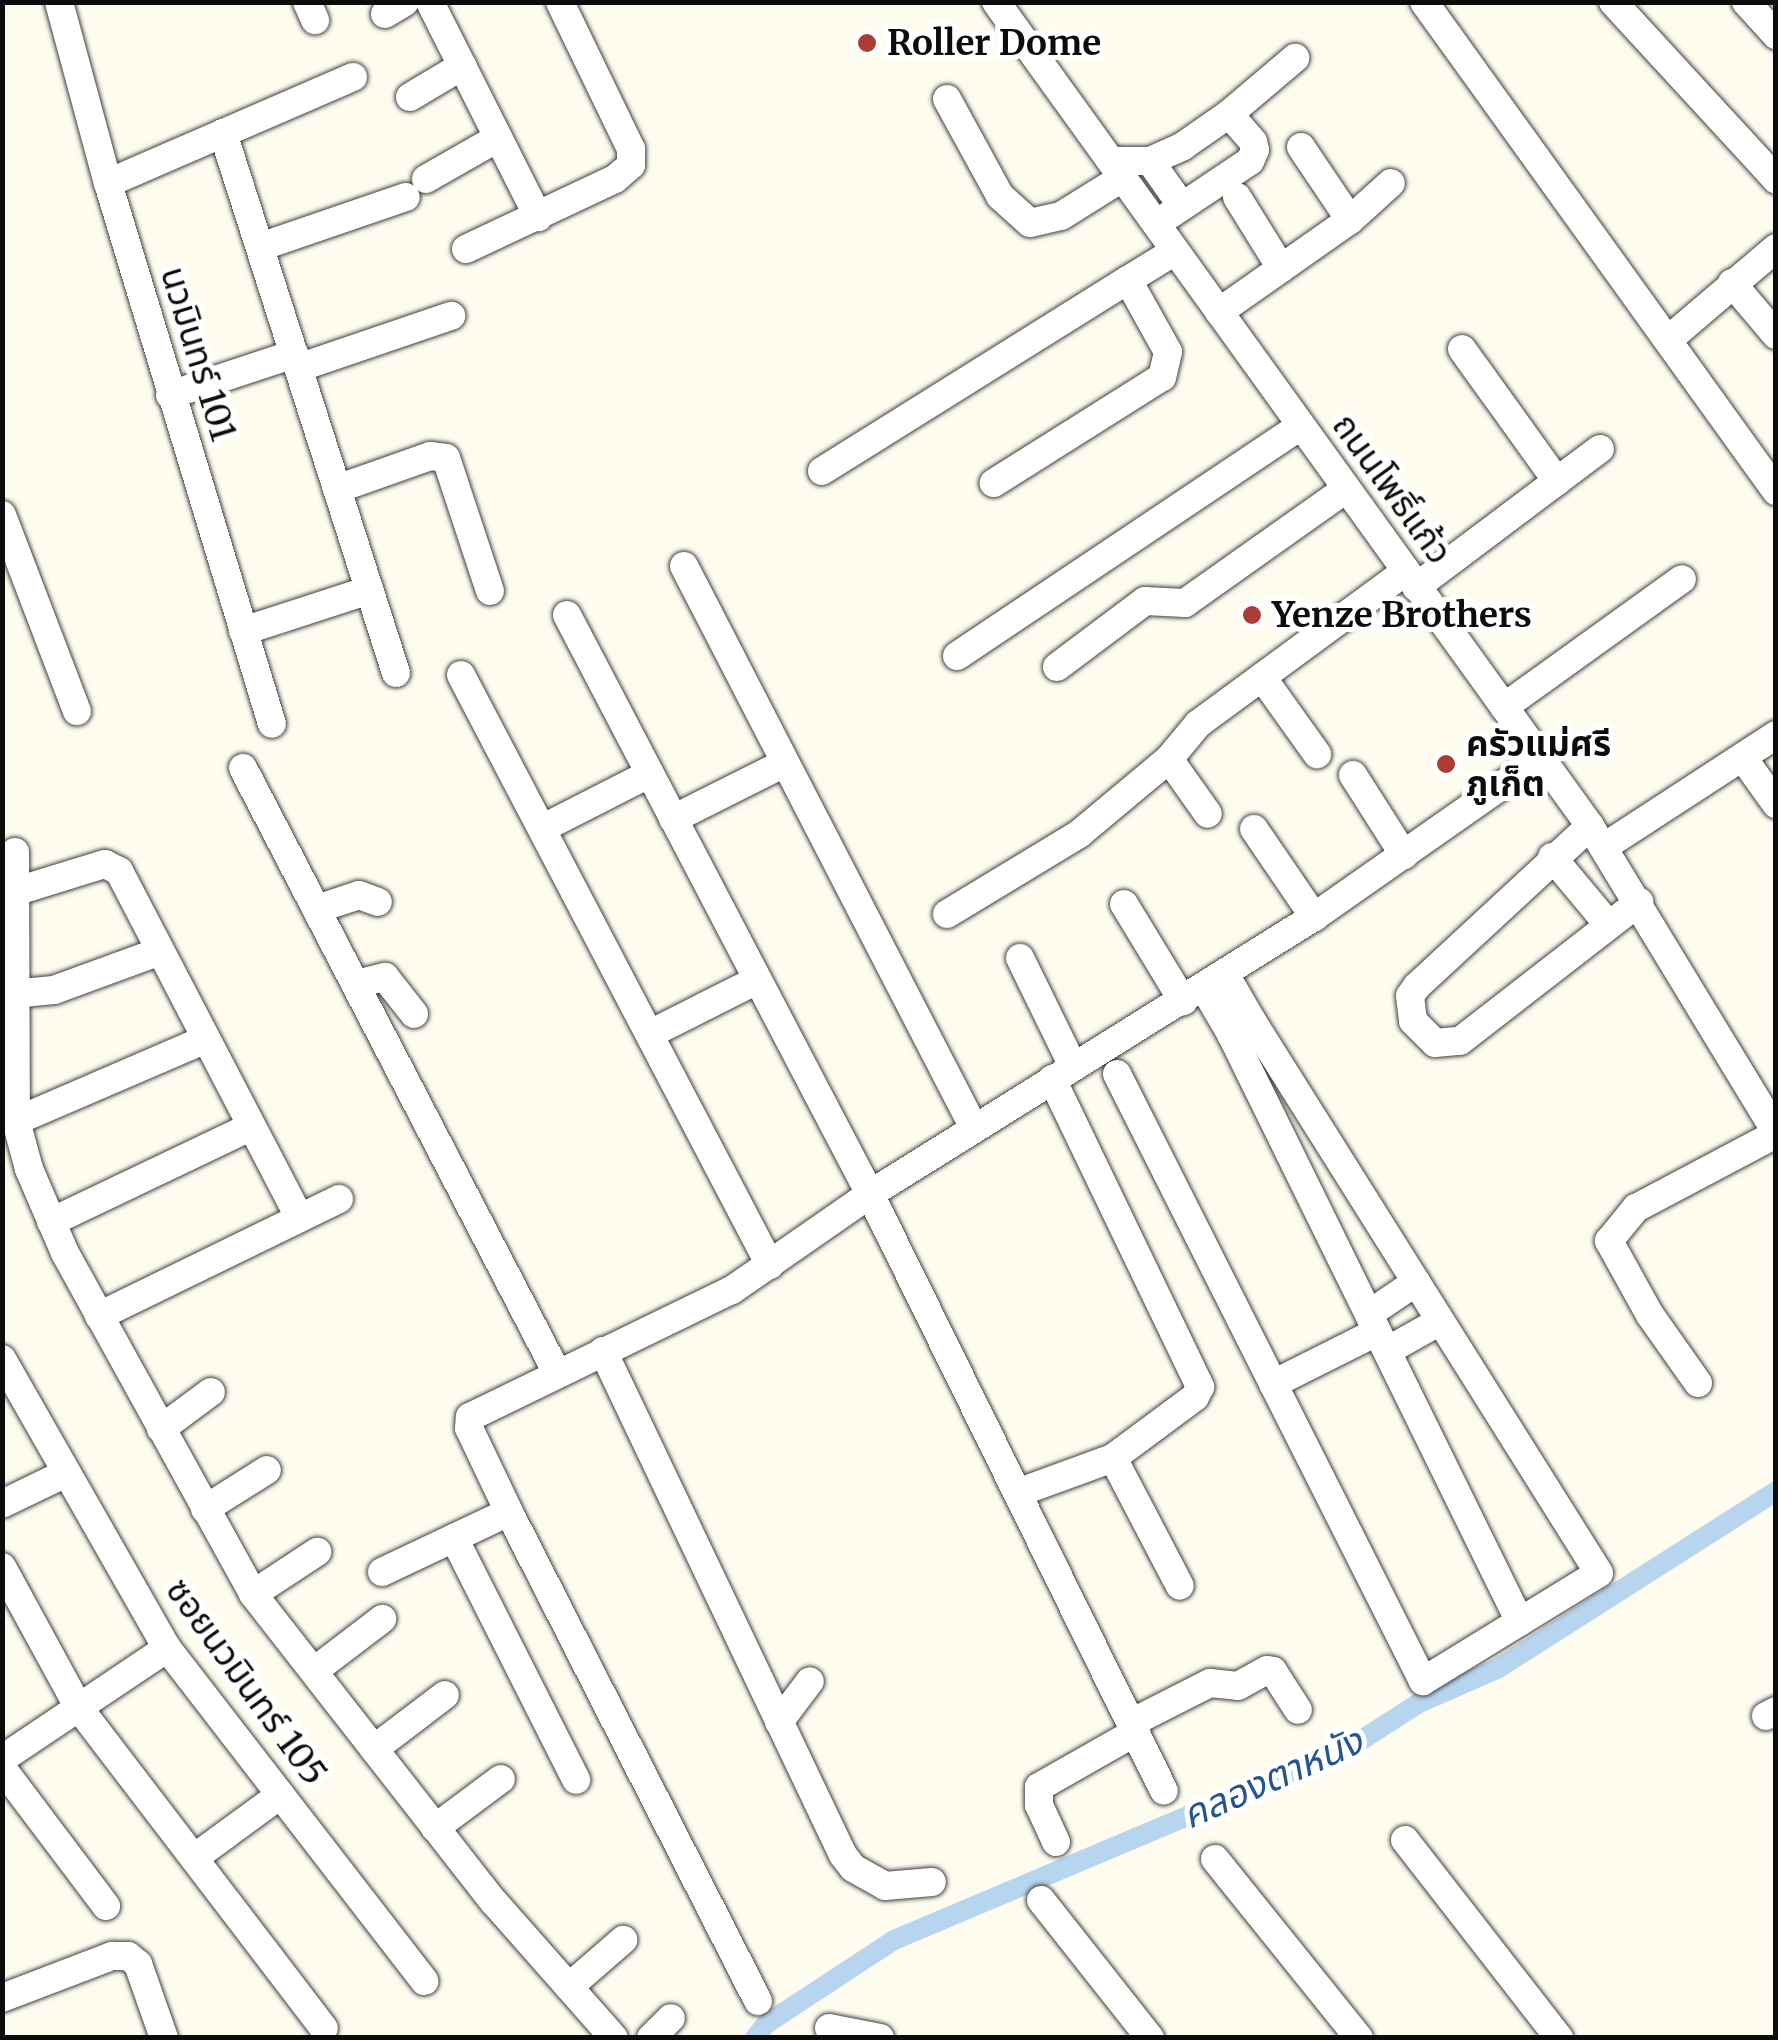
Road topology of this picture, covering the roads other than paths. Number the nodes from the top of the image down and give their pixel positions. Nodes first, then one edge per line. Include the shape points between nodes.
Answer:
1 (60, 2) edge
2 (430, 2) edge
3 (560, 2) edge
4 (996, 2) edge
5 (1424, 2) edge
6 (1612, 2) edge
7 (1746, 2) edge
8 (1776, 35) edge
9 (1295, 58) dead end
10 (462, 66) junction
11 (353, 77) dead end
12 (410, 98) dead end
13 (946, 99) dead end
14 (1228, 114) junction
15 (223, 133) junction
16 (498, 138) junction
17 (1183, 146) junction
18 (1301, 147) dead end
19 (1150, 161) junction
20 (1117, 170) junction
21 (1776, 180) edge
22 (108, 183) junction
23 (1391, 183) dead end
24 (1210, 186) junction
25 (1237, 197) dead end
26 (1182, 206) junction
27 (538, 217) junction
28 (1350, 220) junction
29 (1156, 224) junction
30 (260, 247) junction
31 (1776, 248) edge
32 (466, 249) dead end
33 (1175, 251) junction
34 (1281, 268) junction
35 (1128, 280) junction
36 (1732, 282) junction
37 (1218, 312) junction
38 (451, 316) dead end
39 (1776, 335) edge
40 (1668, 340) junction
41 (1462, 349) dead end
42 (296, 361) junction
43 (170, 396) junction
44 (1301, 426) junction
45 (1600, 448) dead end
46 (822, 471) dead end
47 (1557, 481) junction
48 (994, 483) dead end
49 (1346, 488) junction
50 (337, 489) junction
51 (1776, 490) edge
52 (2, 514) edge
53 (684, 566) dead end
54 (1682, 579) dead end
55 (1410, 580) junction
56 (369, 590) junction
57 (490, 592) dead end
58 (568, 615) dead end
59 (244, 631) junction
60 (957, 656) dead end
61 (1057, 666) dead end
62 (396, 673) dead end
63 (461, 675) dead end
64 (1262, 678) junction
65 (1504, 707) junction
66 (76, 711) dead end
67 (272, 724) dead end
68 (1776, 736) edge
69 (1317, 754) dead end
70 (1541, 758) junction
71 (1743, 758) junction
72 (1169, 759) junction
73 (785, 762) junction
74 (243, 768) dead end
75 (649, 774) junction
76 (1353, 775) dead end
77 (1776, 804) edge
78 (1208, 814) dead end
79 (673, 818) junction
80 (543, 828) junction
81 (1254, 829) dead end
82 (1597, 836) junction
83 (15, 852) dead end
84 (1404, 855) junction
85 (1552, 857) junction
86 (17, 891) junction
87 (378, 902) dead end
88 (1639, 902) junction
89 (1124, 904) dead end
90 (317, 909) junction
91 (947, 914) dead end
92 (1314, 917) junction
93 (1607, 923) junction
94 (158, 952) junction
95 (1020, 958) dead end
96 (756, 980) junction
97 (356, 984) junction
98 (1204, 988) junction
99 (10, 996) edge
100 (414, 1014) dead end
101 (1241, 1028) junction
102 (650, 1034) junction
103 (204, 1040) junction
104 (1062, 1072) junction
105 (1118, 1074) dead end
106 (1300, 1099) junction
107 (1271, 1116) junction
108 (16, 1121) junction
109 (250, 1128) junction
110 (974, 1128) junction
111 (1776, 1133) edge
112 (870, 1194) junction
113 (338, 1198) dead end
114 (300, 1218) junction
115 (50, 1222) junction
116 (770, 1265) junction
117 (1416, 1282) junction
118 (98, 1316) junction
119 (1440, 1321) junction
120 (1378, 1333) junction
121 (603, 1351) junction
122 (2, 1359) edge
123 (558, 1373) junction
124 (1274, 1384) junction
125 (1698, 1384) dead end
126 (211, 1392) dead end
127 (161, 1429) junction
128 (1113, 1458) junction
129 (267, 1470) dead end
130 (66, 1473) junction
131 (1020, 1492) junction
132 (2, 1504) edge
133 (206, 1509) junction
134 (509, 1512) junction
135 (454, 1538) junction
136 (317, 1552) dead end
137 (2, 1568) edge
138 (382, 1572) dead end
139 (1180, 1586) dead end
140 (253, 1594) junction
141 (382, 1620) dead end
142 (1520, 1622) junction
143 (166, 1648) junction
144 (314, 1671) junction
145 (810, 1681) dead end
146 (445, 1694) dead end
147 (80, 1708) junction
148 (1298, 1710) dead end
149 (779, 1722) junction
150 (1133, 1727) junction
151 (374, 1749) junction
152 (5, 1754) edge
153 (501, 1779) dead end
154 (576, 1780) dead end
155 (1164, 1791) dead end
156 (280, 1795) junction
157 (436, 1828) junction
158 (1405, 1840) dead end
159 (1056, 1842) dead end
160 (194, 1858) junction
161 (1214, 1859) dead end
162 (932, 1882) dead end
163 (1041, 1900) dead end
164 (106, 1906) dead end
165 (623, 1940) dead end
166 (424, 1981) dead end
167 (569, 1986) junction
168 (2, 1998) edge
169 (758, 2001) dead end
170 (324, 2028) dead end
171 (829, 2028) dead end
172 (164, 2038) edge
173 (614, 2038) edge
174 (880, 2038) edge
175 (1150, 2038) edge
176 (1359, 2038) edge
177 (1559, 2038) edge

1 - 22 street, นวมินทร์ 101
2 - 10 street
3 - 27 street via 631,149 631,166
4 - 20 street, ถนนโพธิ์แก้ว
5 - 40 street
6 - 21 street
7 - 8 street
9 - 14 street
10 - 12 street
10 - 16 street
11 - 15 street
13 - 20 street via 1000,196 1030,224 1061,216
14 - 17 street
14 - 24 street via 1255,150
15 - 22 street
15 - 30 street
16 - 27 street
16 - 30 street via 416,188
17 - 19 street
17 - 24 street
18 - 28 street
19 - 20 street
19 - 26 street
20 - 29 street, ถนนโพธิ์แก้ว
22 - 43 street, นวมินทร์ 101
23 - 28 street
24 - 26 street
25 - 34 street
26 - 29 street
27 - 32 street
28 - 34 street
29 - 33 street, ถนนโพธิ์แก้ว
30 - 42 street
31 - 36 street
33 - 35 street
33 - 37 street, ถนนโพธิ์แก้ว
34 - 37 street
35 - 46 street
35 - 48 street via 1168,352 1162,377
36 - 39 street
36 - 40 street
37 - 44 street, ถนนโพธิ์แก้ว
38 - 42 street
40 - 51 street
41 - 47 street
42 - 43 street
42 - 50 street
43 - 59 street, นวมินทร์ 101
44 - 49 street, ถนนโพธิ์แก้ว
44 - 60 street
45 - 47 street
47 - 55 street
49 - 55 street, ถนนโพธิ์แก้ว
49 - 61 street via 1185,603 1146,601
50 - 56 street
50 - 57 street via 430,456 446,458
52 - 66 street
53 - 73 street
54 - 65 street
55 - 64 street
55 - 65 street, ถนนโพธิ์แก้ว
56 - 59 street
56 - 62 street
58 - 75 street
59 - 67 street, นวมินทร์ 101
63 - 80 street
64 - 69 street
64 - 72 street via 1198,724
65 - 70 street, ถนนโพธิ์แก้ว
68 - 71 street
70 - 82 street, ถนนโพธิ์แก้ว
70 - 84 street
71 - 77 street
71 - 82 street
72 - 78 street
72 - 91 street via 1079,834
73 - 79 street
73 - 110 street
74 - 90 street
75 - 79 street
75 - 80 street
76 - 84 street
79 - 96 street
80 - 102 street
81 - 92 street
82 - 85 street
82 - 88 street, ถนนโพธิ์แก้ว
83 - 86 street
84 - 92 street
85 - 93 street
85 - 93 street via 1417,986 1410,1008 1424,1035 1448,1046 1460,1041
86 - 94 street via 112,865
86 - 99 street
87 - 90 street via 358,896
88 - 93 street
88 - 111 street, ถนนโพธิ์แก้ว
89 - 98 street
90 - 97 street
92 - 98 street
94 - 99 street via 54,990
94 - 103 street
95 - 104 street
96 - 102 street
96 - 112 street
97 - 100 street via 385,978
97 - 123 street
98 - 101 street
98 - 104 street
99 - 108 street
101 - 106 street
101 - 107 street
102 - 116 street
103 - 108 street
103 - 109 street
104 - 110 street
104 - 128 street via 1200,1386 1195,1398
105 - 124 street
106 - 107 street
106 - 117 street
107 - 120 street
108 - 115 street
109 - 114 street
109 - 115 street
110 - 112 street
111 - 125 street via 1636,1208 1608,1241
112 - 116 street
112 - 131 street
113 - 114 street
114 - 118 street
115 - 118 street
116 - 121 street via 712,1302
117 - 119 street
117 - 120 street
118 - 127 street
119 - 120 street
119 - 142 street via 1599,1573
120 - 124 street
120 - 142 street
121 - 123 street
121 - 149 street
122 - 130 street, ซอยนวมินทร์ 105
123 - 134 street via 470,1418
124 - 142 street via 1423,1681
126 - 127 street
127 - 133 street
128 - 131 street
128 - 139 street
129 - 133 street
130 - 132 street
130 - 143 street, ซอยนวมินทร์ 105
131 - 150 street
133 - 140 street
134 - 135 street
134 - 169 street
135 - 138 street
135 - 154 street
136 - 140 street
137 - 147 street
140 - 144 street
141 - 144 street
143 - 147 street
143 - 156 street, ซอยนวมินทร์ 105
144 - 151 street
145 - 149 street
146 - 151 street
147 - 152 street
147 - 160 street
148 - 150 street via 1270,1670 1238,1686 1210,1683
149 - 162 street via 853,1868 885,1886
150 - 155 street
150 - 159 street via 1039,1787 1039,1805
151 - 157 street
152 - 164 street
153 - 157 street
156 - 160 street
156 - 166 street, ซอยนวมินทร์ 105
157 - 167 street
158 - 177 street
160 - 170 street
161 - 176 street
163 - 175 street
165 - 167 street
167 - 173 street
168 - 172 street via 112,1956 128,1956 138,1964
171 - 174 street

